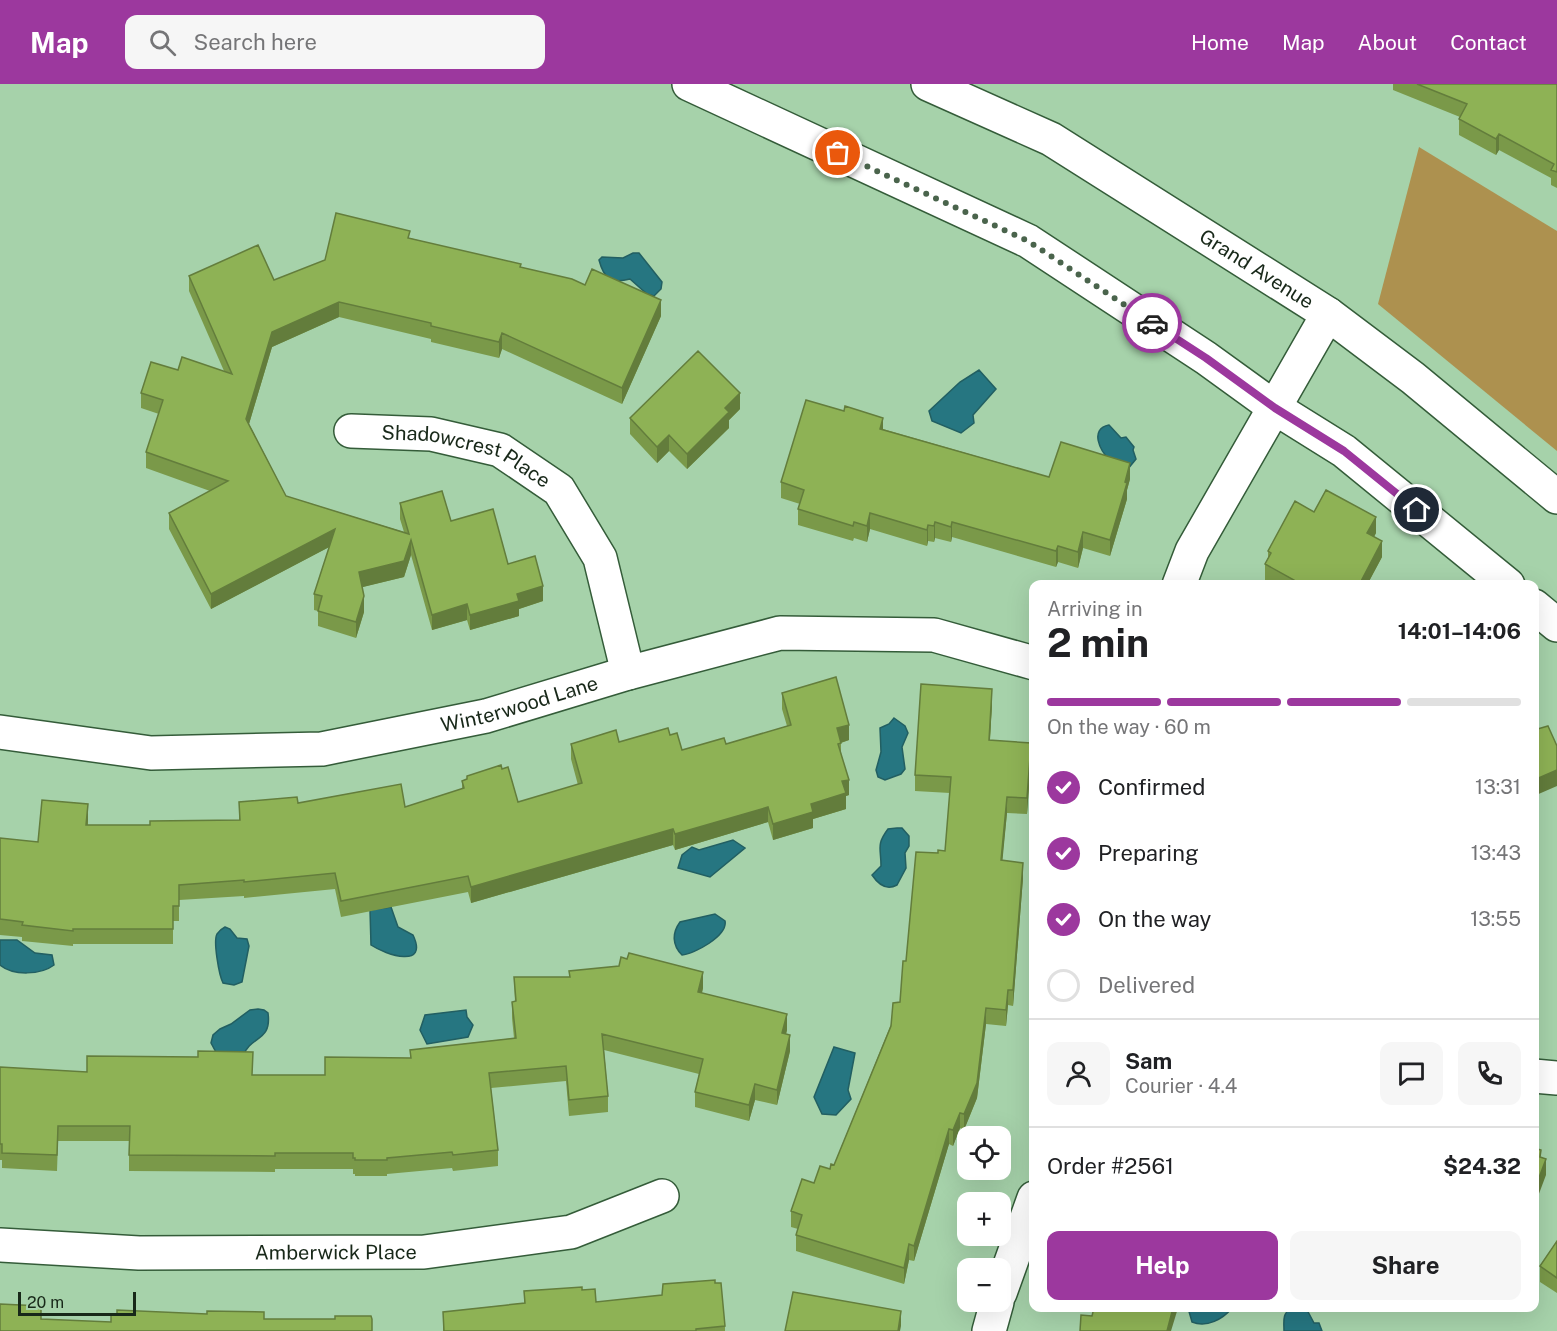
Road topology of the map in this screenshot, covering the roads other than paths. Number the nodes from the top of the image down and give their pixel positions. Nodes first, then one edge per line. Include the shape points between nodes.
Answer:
1 (689, 84) edge
2 (928, 84) edge
3 (1328, 314) junction
4 (1275, 408) junction
5 (351, 430) dead end
6 (1557, 497) edge
7 (1181, 580) edge
8 (1502, 580) edge
9 (1539, 610) edge
10 (1557, 625) edge
11 (1029, 662) edge
12 (628, 673) junction
13 (0, 732) edge
14 (1539, 1076) edge
15 (1557, 1078) edge
16 (662, 1196) dead end
17 (1029, 1212) edge
18 (0, 1245) edge
19 (1011, 1262) edge
20 (994, 1312) edge
21 (989, 1331) edge

1 - 4 street via 1028,241
2 - 3 street, Grand Avenue via 1052,139
3 - 4 street
3 - 6 street, Grand Avenue via 1413,378
4 - 7 street via 1192,551
4 - 8 street via 1344,451
5 - 12 street, Shadowcrest Place via 431,434 500,450 559,490 600,558
9 - 10 street
11 - 12 street, Winterwood Lane via 934,635 780,633
12 - 13 street, Winterwood Lane via 486,716 322,749 152,753
14 - 15 street
16 - 18 street, Amberwick Place via 571,1232 424,1252 140,1253
17 - 19 street
20 - 21 street

